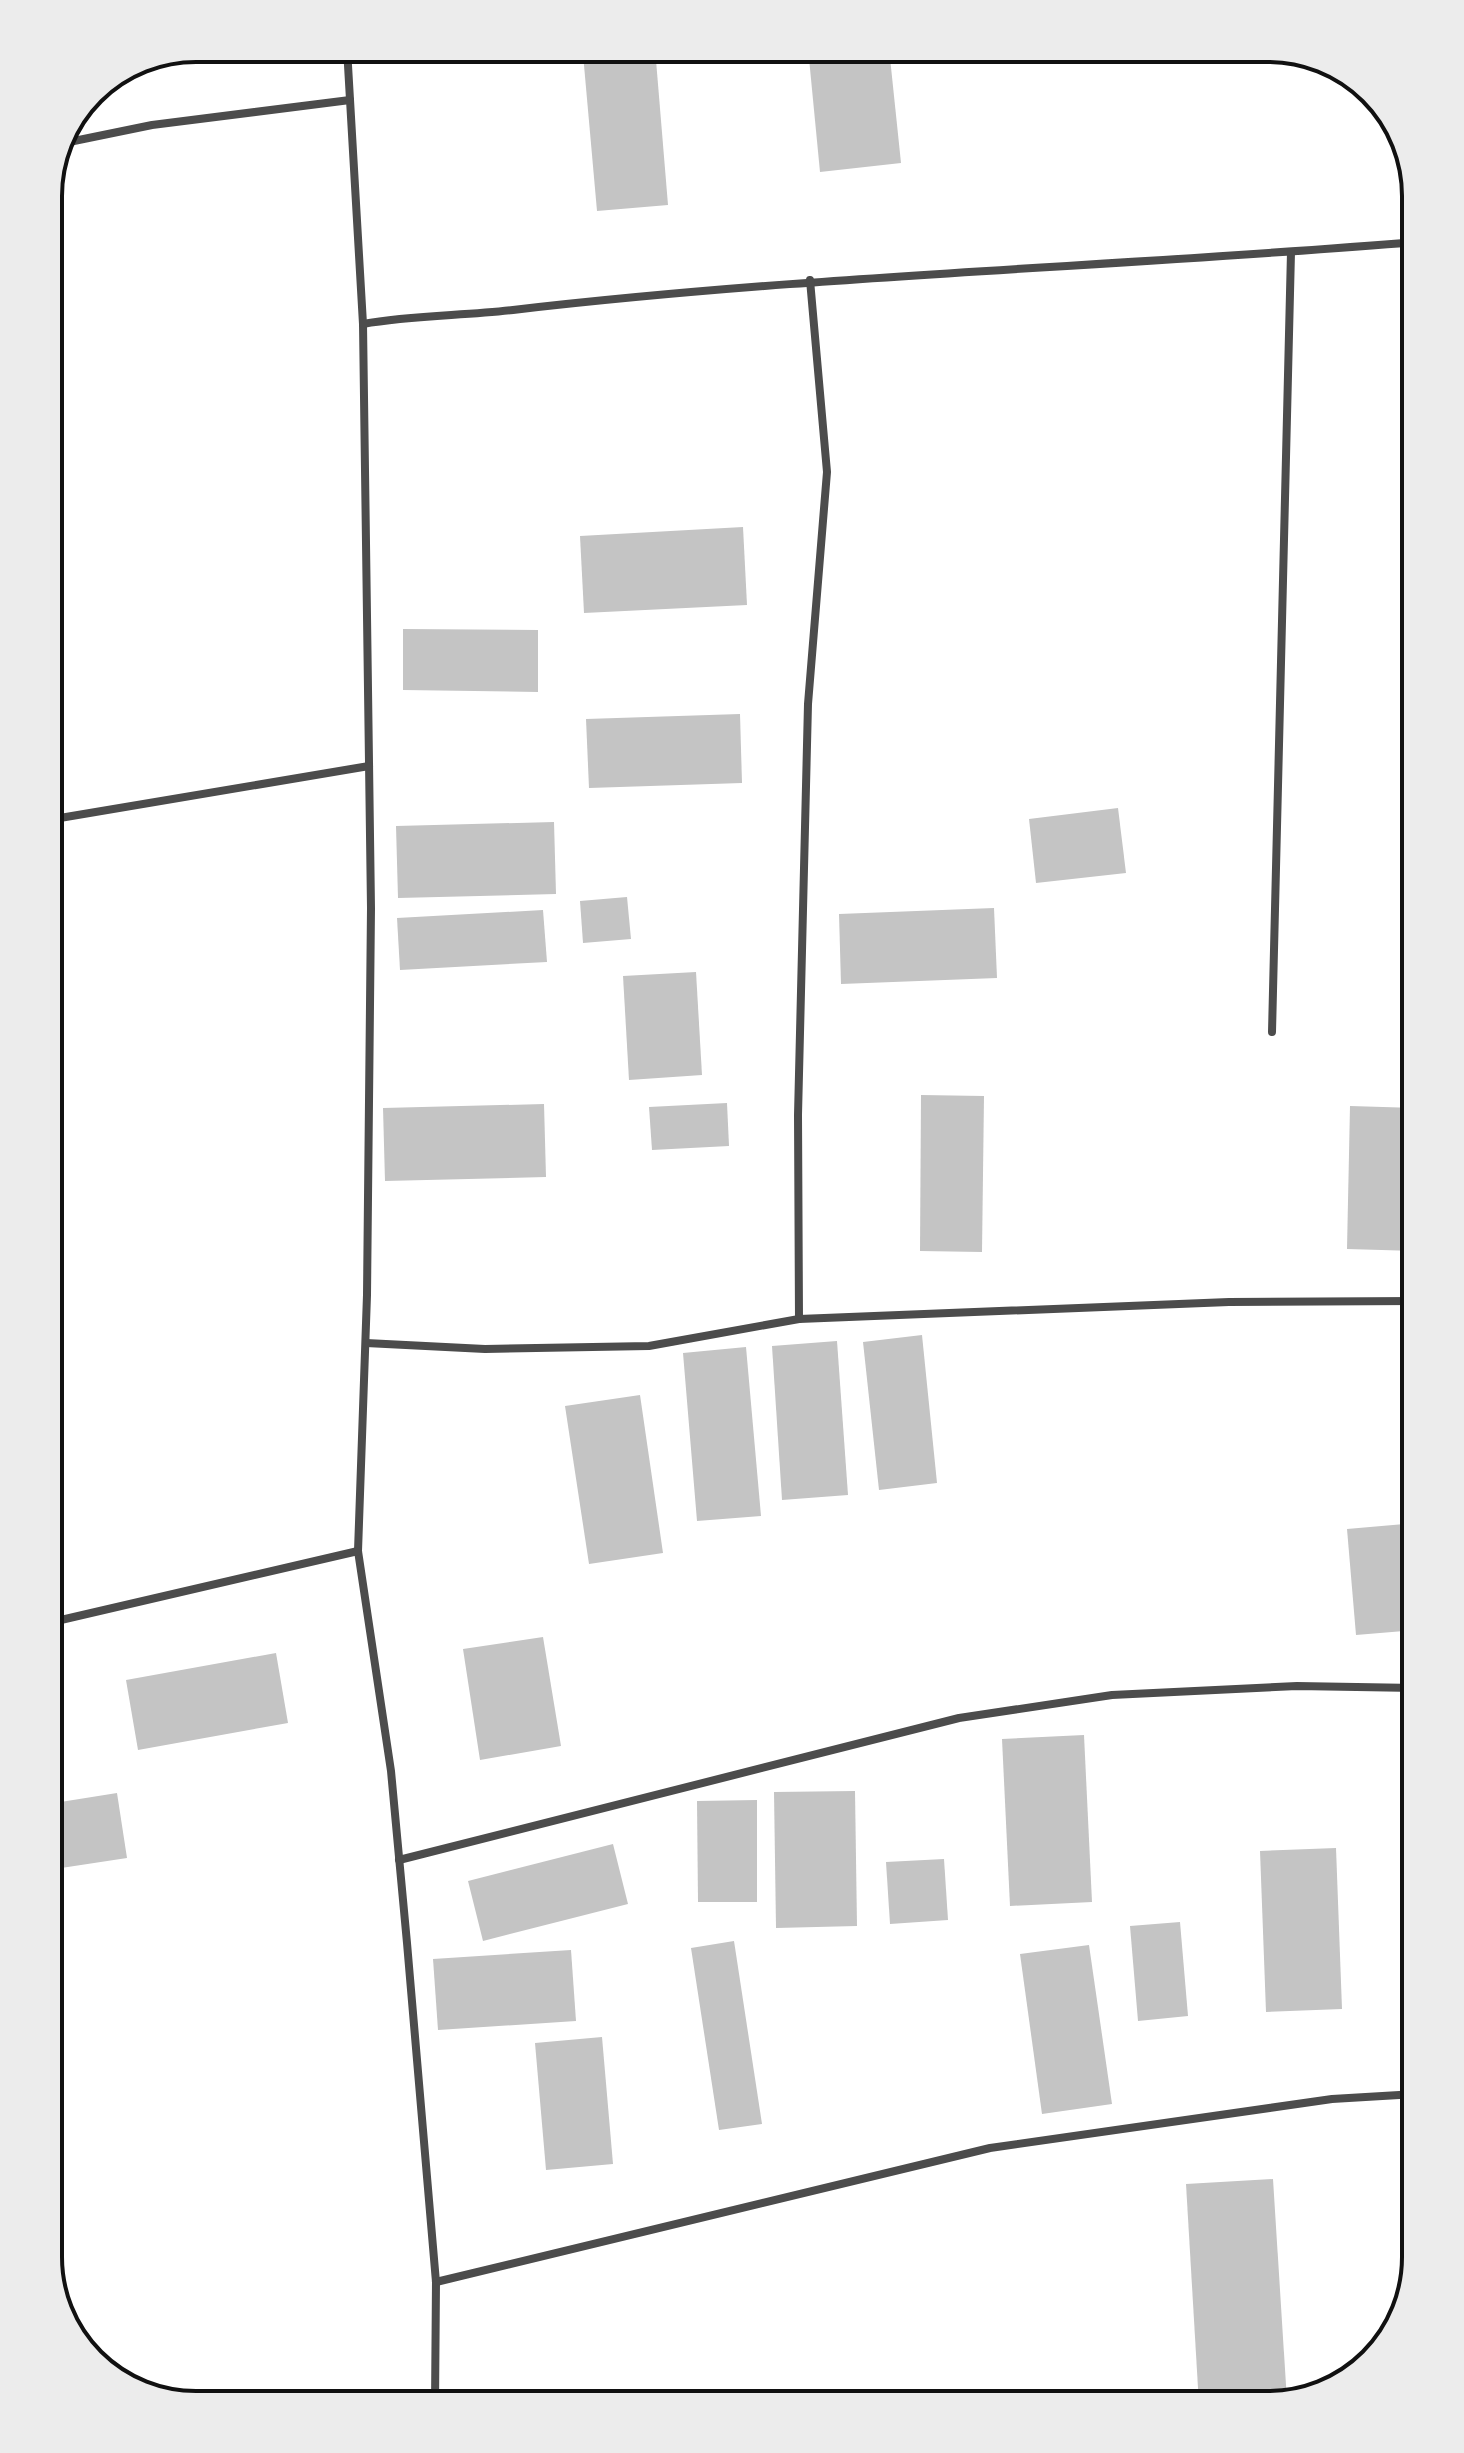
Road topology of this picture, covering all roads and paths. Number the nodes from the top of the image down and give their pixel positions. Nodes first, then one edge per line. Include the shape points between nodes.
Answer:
1 (348, 62) edge
2 (350, 100) junction
3 (74, 141) edge
4 (1402, 243) edge
5 (1291, 252) junction
6 (810, 280) junction
7 (363, 324) junction
8 (369, 766) junction
9 (62, 818) edge
10 (1272, 1032) dead end
11 (1402, 1301) edge
12 (799, 1319) junction
13 (366, 1343) junction
14 (358, 1551) junction
15 (62, 1620) edge
16 (1402, 1688) edge
17 (399, 1860) junction
18 (1402, 2095) edge
19 (436, 2282) junction
20 (435, 2391) edge

1 - 2 street
2 - 3 street via 152,125
2 - 7 street
4 - 5 street
5 - 6 street
5 - 10 street
6 - 7 street
6 - 12 street via 827,472 808,704
7 - 8 street
8 - 9 street
8 - 13 street
11 - 12 street via 1229,1302
12 - 13 street via 649,1346 485,1349
13 - 14 street
14 - 15 street
14 - 17 street
16 - 17 street via 1297,1686 1112,1695 959,1718
17 - 19 street
18 - 19 street via 1332,2099 990,2148
19 - 20 street

